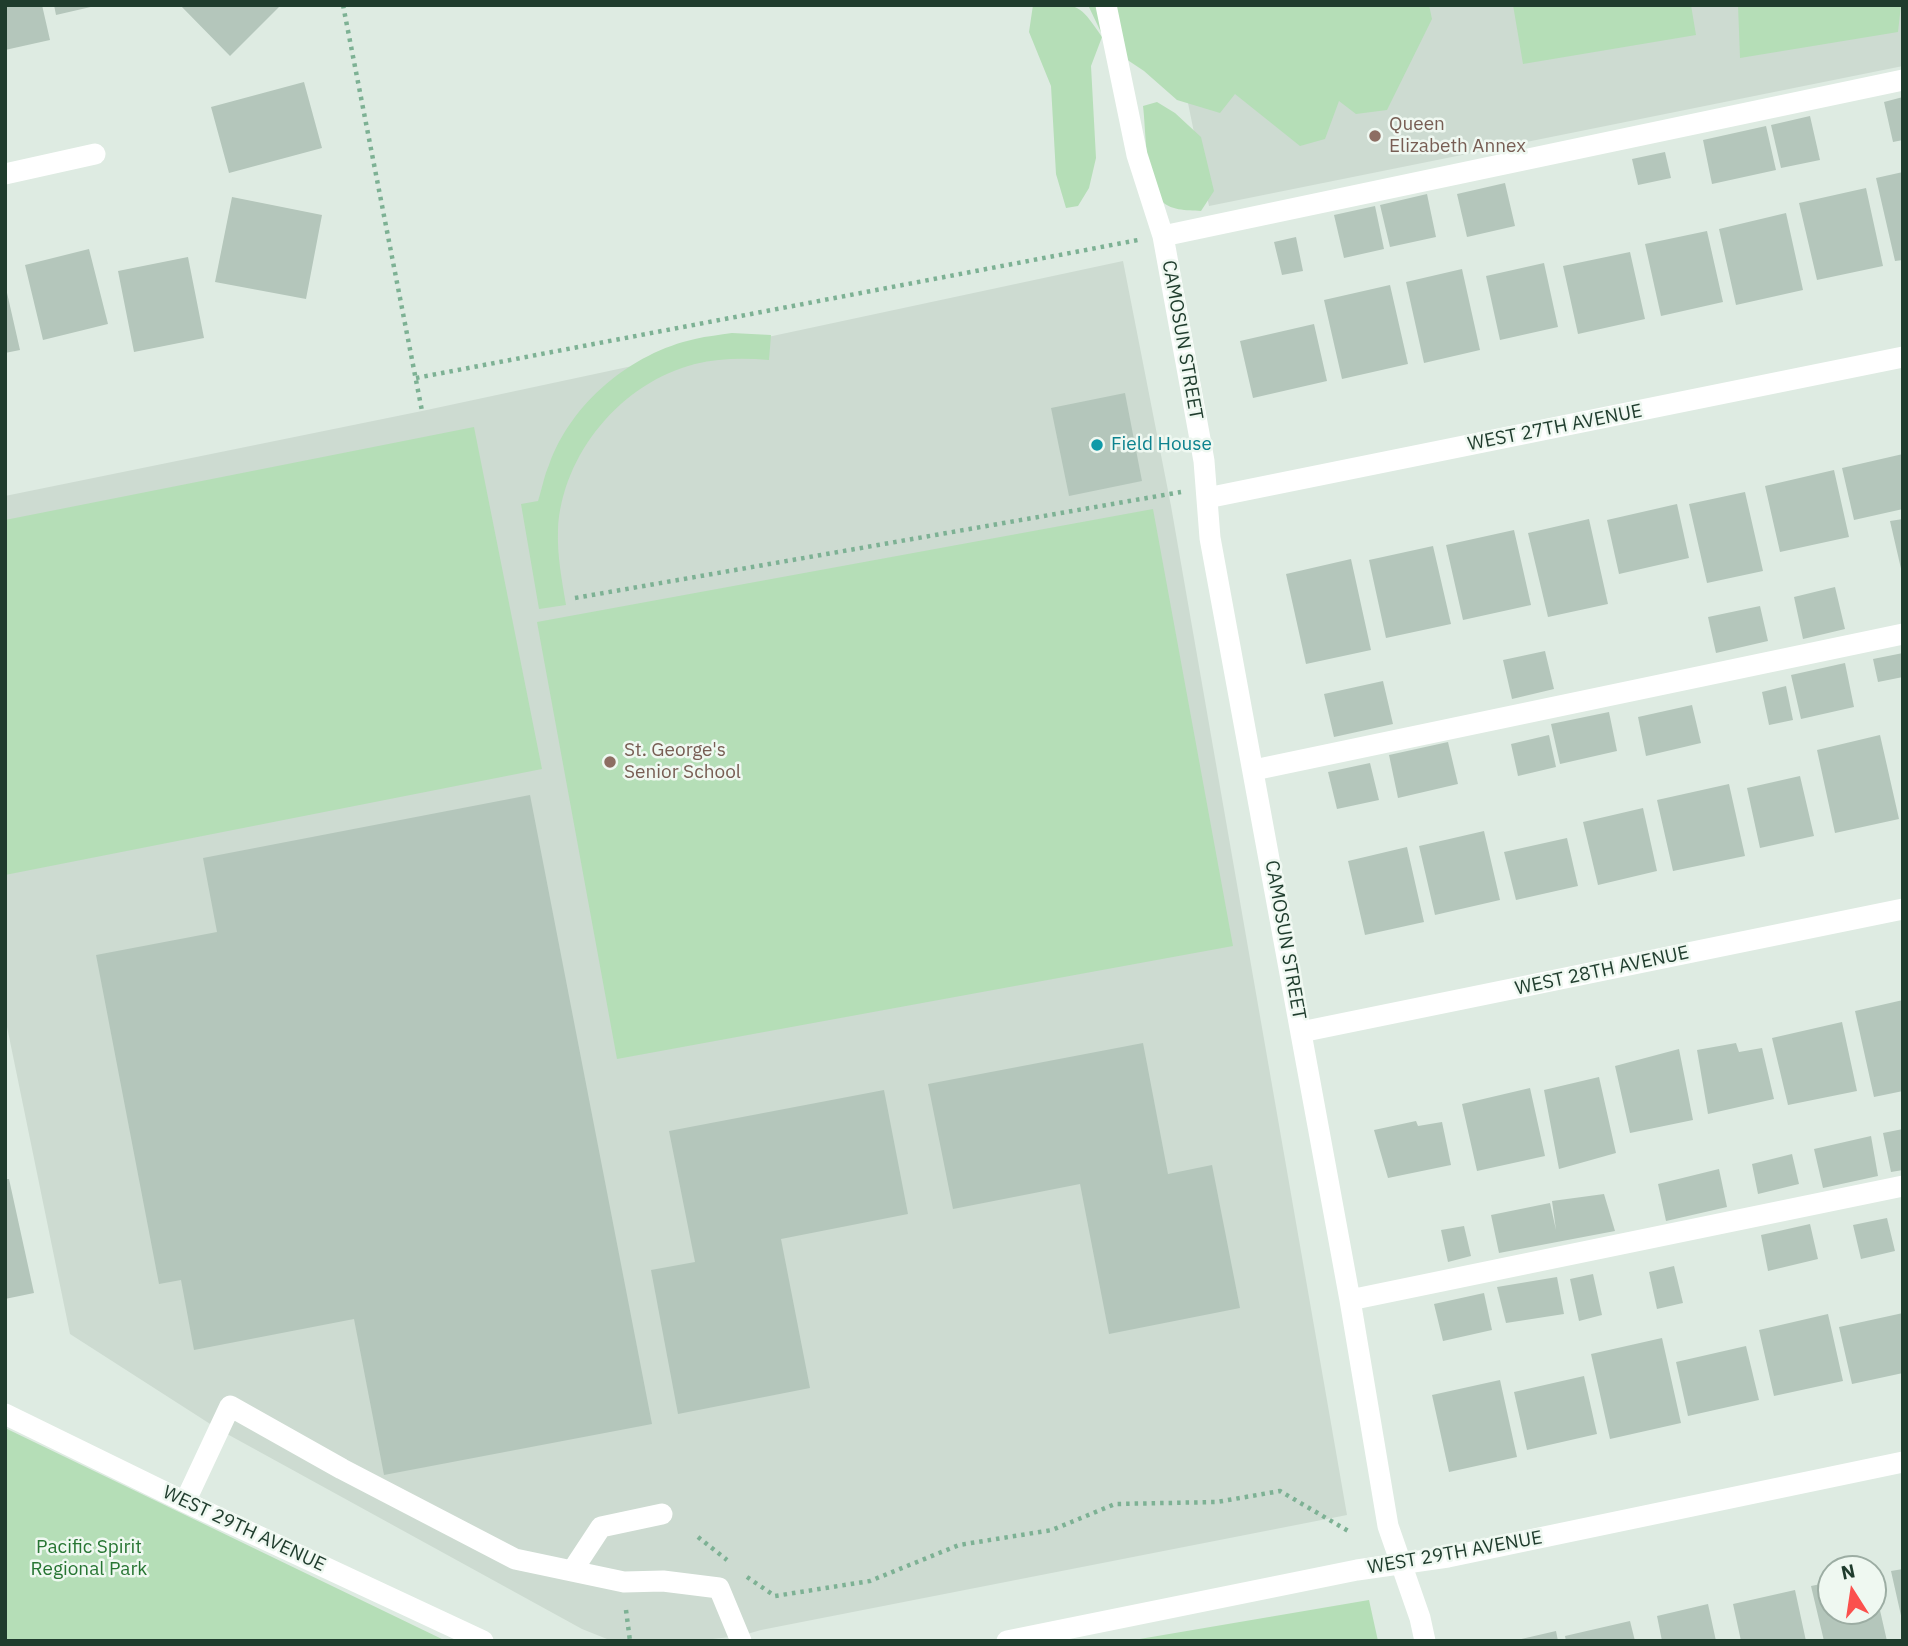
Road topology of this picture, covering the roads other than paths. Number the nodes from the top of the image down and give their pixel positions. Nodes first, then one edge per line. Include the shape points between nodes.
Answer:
1 (1106, 5) edge
2 (1903, 80) edge
3 (95, 154) dead end
4 (5, 174) edge
5 (1163, 236) junction
6 (1903, 357) edge
7 (1207, 498) junction
8 (1903, 634) edge
9 (1254, 770) junction
10 (1903, 909) edge
11 (1301, 1032) junction
12 (1903, 1186) edge
13 (1350, 1300) junction
14 (5, 1414) edge
15 (1903, 1462) edge
16 (185, 1502) junction
17 (662, 1514) dead end
18 (1401, 1564) junction
19 (572, 1571) junction
20 (484, 1641) edge
21 (741, 1641) edge
22 (1007, 1641) edge
23 (1425, 1641) edge

1 - 5 street, CAMOSUN STREET via 1137,155
2 - 5 street
3 - 4 street
5 - 7 street, CAMOSUN STREET
6 - 7 street, WEST 27TH AVENUE
7 - 9 street, CAMOSUN STREET via 1210,538
8 - 9 street
9 - 11 street, CAMOSUN STREET
10 - 11 street, WEST 28TH AVENUE
11 - 13 street, CAMOSUN STREET
12 - 13 street
13 - 18 street, CAMOSUN STREET via 1388,1526
14 - 16 street, WEST 29TH AVENUE
15 - 18 street, WEST 29TH AVENUE
16 - 19 street via 230,1406 515,1559
16 - 20 street, WEST 29TH AVENUE
17 - 19 street via 601,1527
18 - 22 street, WEST 29TH AVENUE
18 - 23 street, CAMOSUN STREET
19 - 21 street via 624,1582 719,1588

